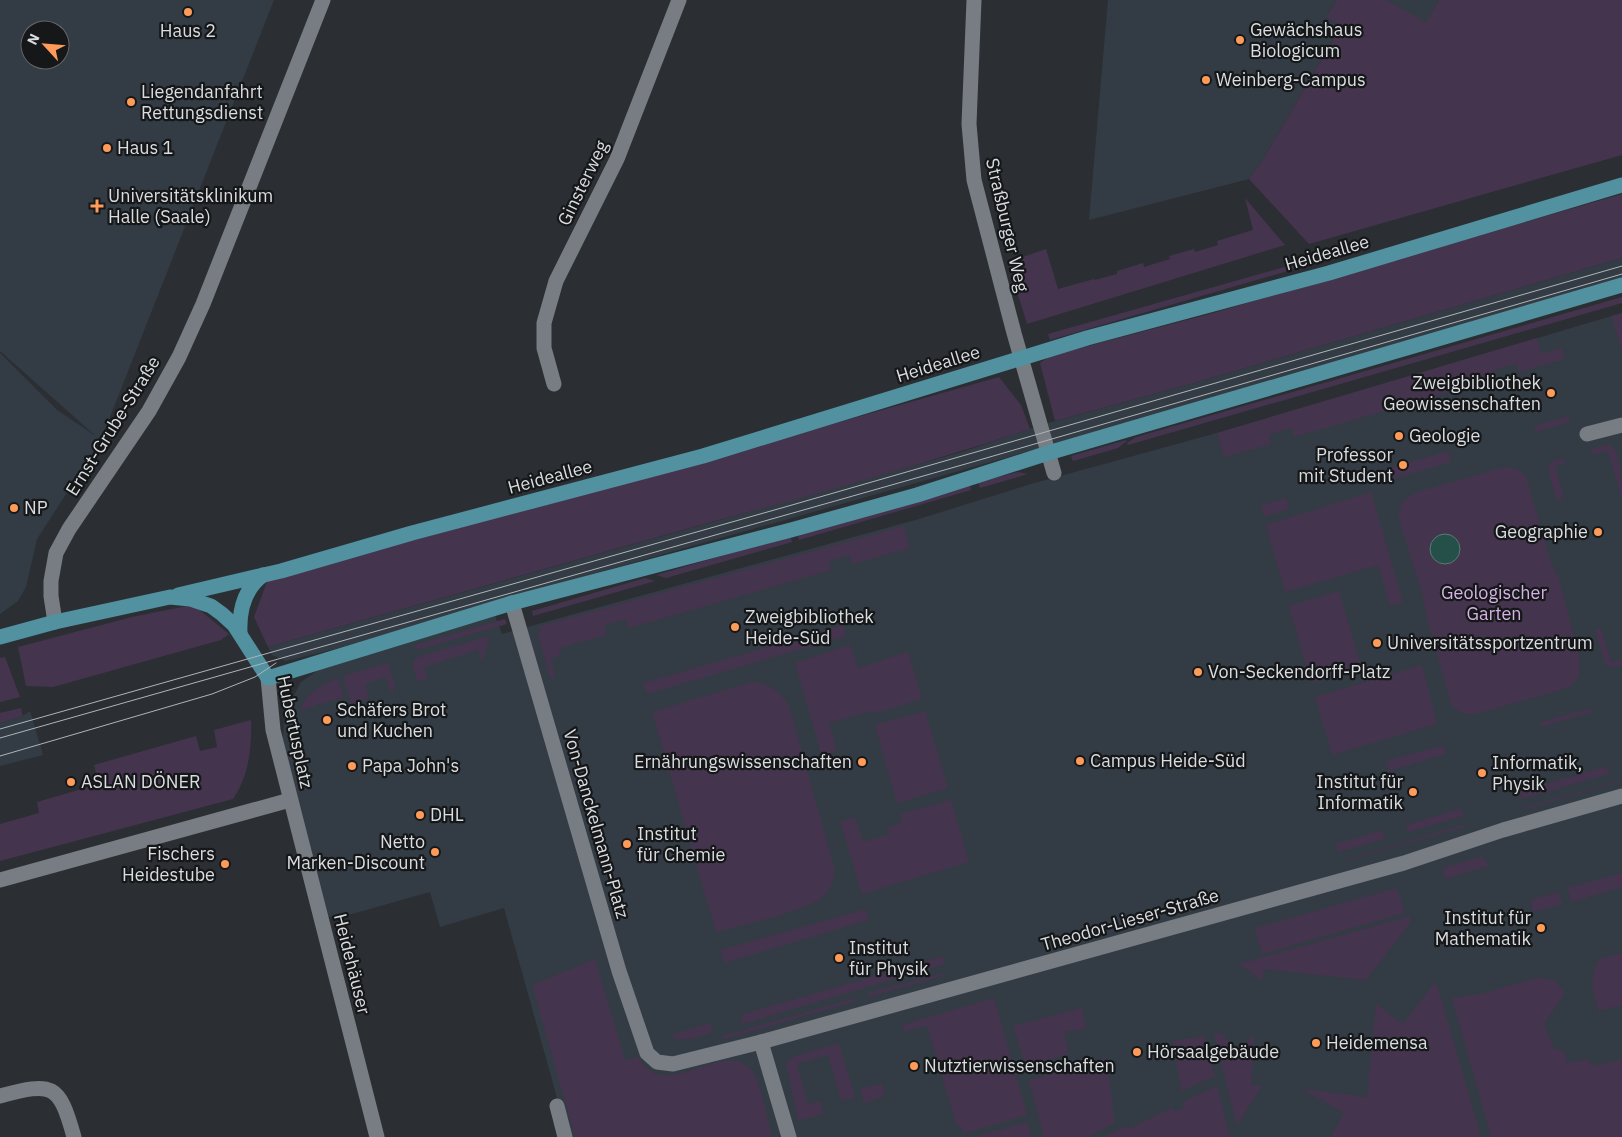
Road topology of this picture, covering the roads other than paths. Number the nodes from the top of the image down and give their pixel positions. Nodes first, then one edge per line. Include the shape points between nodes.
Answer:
1 (323, 0) edge
2 (679, 0) edge
3 (974, 0) edge
4 (1622, 185) edge
5 (1622, 285) edge
6 (1022, 358) junction
7 (554, 384) dead end
8 (1622, 425) edge
9 (1587, 434) dead end
10 (1048, 453) junction
11 (1054, 472) dead end
12 (263, 574) junction
13 (170, 597) junction
14 (512, 603) junction
15 (55, 622) junction
16 (240, 633) junction
17 (0, 637) edge
18 (268, 678) junction
19 (1622, 796) edge
20 (290, 800) junction
21 (0, 880) edge
22 (761, 1042) junction
23 (647, 1054) joint
24 (0, 1096) edge
25 (557, 1106) dead end
26 (74, 1137) edge
27 (377, 1137) edge
28 (565, 1137) edge
29 (790, 1137) edge

1 - 15 street, Ernst-Grube-Straße via 179,357 144,419 69,529 56,554 51,581
2 - 7 street, Ginsterweg via 617,159 556,281 544,323 544,348
3 - 6 street, Straßburger Weg via 969,124 974,180
4 - 6 main road, Heideallee via 1329,273
5 - 10 main road
6 - 10 street, Straßburger Weg
6 - 12 main road, Heideallee via 704,456
8 - 9 street
10 - 11 street
10 - 14 main road via 890,502
12 - 13 main road, Heideallee
12 - 16 main road via 246,595 240,610
13 - 15 main road, Hubertusplatz
13 - 16 main road, Hubertusplatz via 211,606
14 - 18 main road
14 - 23 street, Von-Danckelmann-Platz
15 - 17 main road, Hubertusplatz
16 - 18 main road, Hubertusplatz
18 - 20 street, Hubertusplatz via 273,730
19 - 22 street, Theodor-Lieser-Straße via 1492,833 1404,863
20 - 21 street, Hubertusplatz
20 - 27 street, Heidehäuser
22 - 23 street, Theodor-Lieser-Straße via 673,1064 657,1062
22 - 29 street
24 - 26 street via 44,1087 59,1096
25 - 28 street

